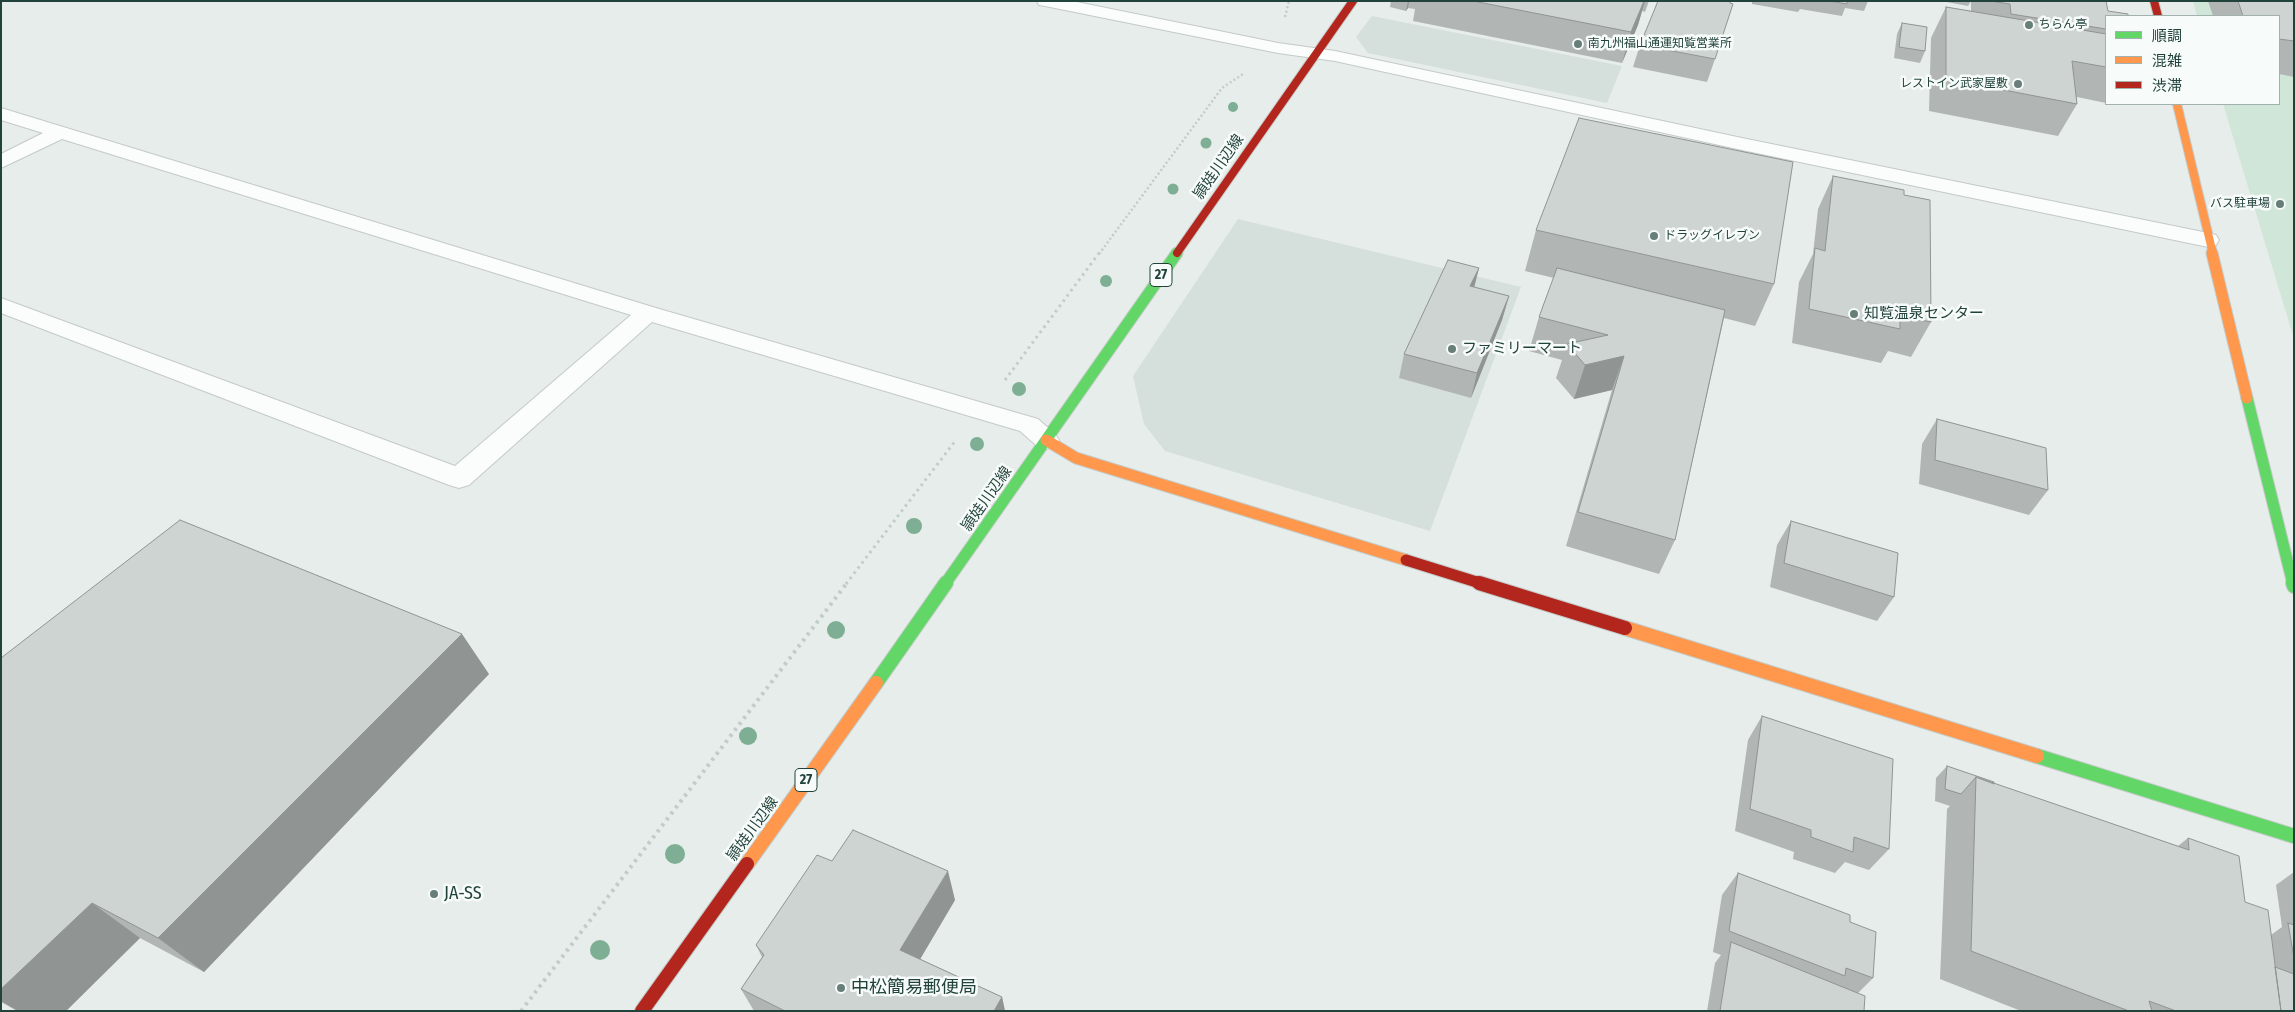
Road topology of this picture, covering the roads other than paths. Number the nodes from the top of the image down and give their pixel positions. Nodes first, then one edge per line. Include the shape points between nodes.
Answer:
1 (1045, 1) edge
2 (1353, 1) edge
3 (2154, 1) edge
4 (2158, 15) edge
5 (1316, 53) junction
6 (2177, 105) edge
7 (1, 114) edge
8 (61, 132) junction
9 (1, 162) edge
10 (2208, 240) junction
11 (1, 305) edge
12 (648, 313) junction
13 (1046, 440) junction
14 (2294, 586) edge
15 (2294, 836) edge
16 (642, 1011) edge

1 - 5 street
2 - 5 street, 頴娃川辺線 / 27
3 - 4 street
5 - 10 street
5 - 13 street, 頴娃川辺線 / 27
6 - 10 street
7 - 8 street
8 - 9 street
8 - 12 street
10 - 14 street
11 - 12 street via 459,478
12 - 13 street via 1029,425
13 - 15 street via 1076,458
13 - 16 street, 頴娃川辺線 / 27

